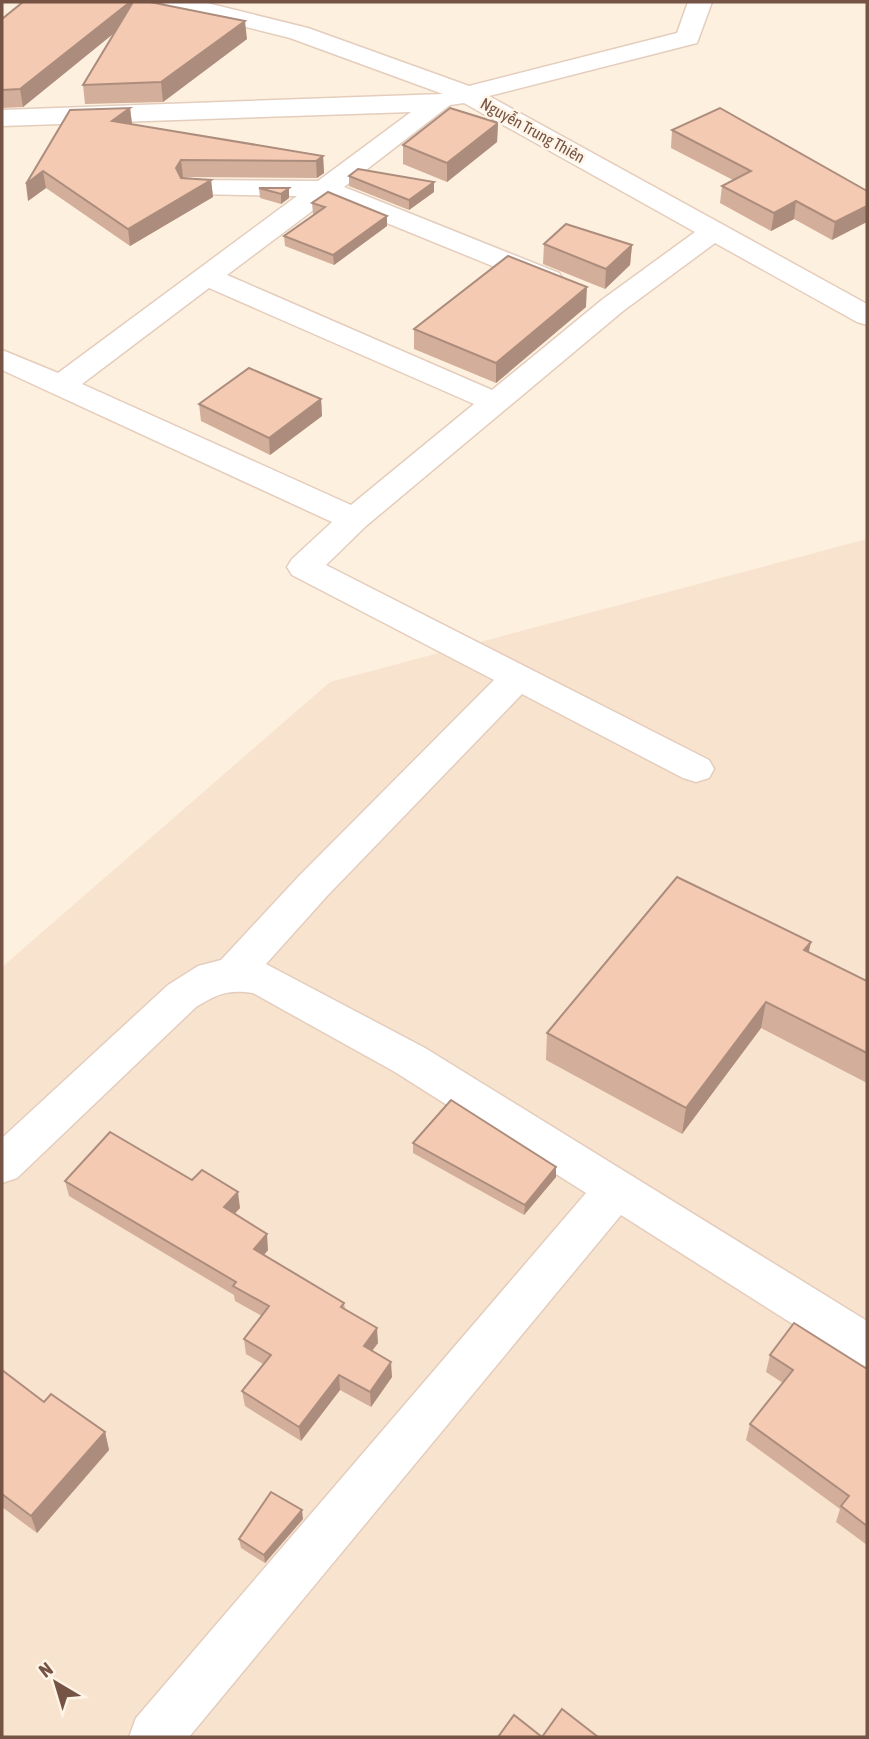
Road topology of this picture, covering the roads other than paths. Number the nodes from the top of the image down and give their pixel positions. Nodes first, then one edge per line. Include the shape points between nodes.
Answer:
1 (175, 2) edge
2 (700, 2) edge
3 (466, 94) junction
4 (439, 103) junction
5 (2, 118) edge
6 (193, 186) edge
7 (326, 189) junction
8 (716, 230) junction
9 (209, 278) junction
10 (591, 296) junction
11 (867, 316) edge
12 (2, 359) edge
13 (59, 387) junction
14 (494, 402) junction
15 (354, 519) junction
16 (517, 678) junction
17 (696, 769) dead end
18 (233, 974) junction
19 (2, 1165) edge
20 (617, 1188) junction
21 (867, 1346) edge
22 (155, 1737) edge

1 - 3 street, Nguyễn Trung Thiên via 299,33
2 - 3 street via 688,38
3 - 4 street
3 - 8 street, Nguyễn Trung Thiên
4 - 5 street
4 - 7 street
6 - 7 street
7 - 9 street
7 - 10 street
8 - 10 street
8 - 11 street, Nguyễn Trung Thiên
9 - 13 street
9 - 14 street
10 - 14 street
12 - 13 street
13 - 15 street
14 - 15 street
15 - 16 street via 304,567
16 - 17 street
16 - 18 street
18 - 19 street via 212,977 182,996
18 - 20 street via 261,978 410,1060
20 - 21 street
20 - 22 street

